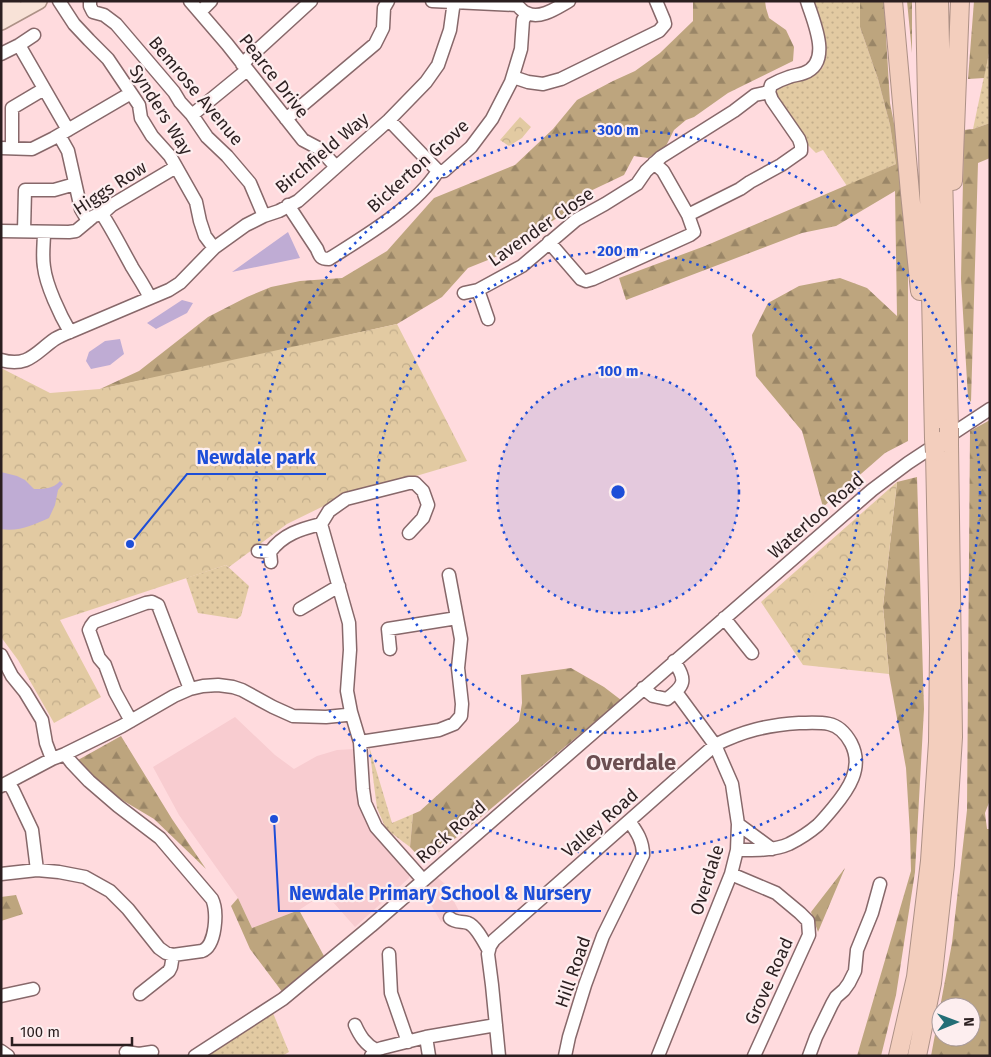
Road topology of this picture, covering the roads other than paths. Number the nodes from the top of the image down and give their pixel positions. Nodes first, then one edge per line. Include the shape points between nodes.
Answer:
1 (13, 1) edge
2 (39, 1) edge
3 (59, 1) edge
4 (90, 1) edge
5 (190, 1) edge
6 (211, 1) edge
7 (310, 1) edge
8 (388, 1) edge
9 (432, 1) edge
10 (569, 1) edge
11 (656, 1) edge
12 (807, 1) edge
13 (893, 1) edge
14 (924, 1) edge
15 (939, 1) edge
16 (960, 1) edge
17 (454, 2) edge
18 (555, 4) edge
19 (1, 8) edge
20 (200, 12) junction
21 (527, 14) junction
22 (1, 22) edge
23 (34, 35) dead end
24 (19, 45) junction
25 (1, 54) edge
26 (244, 67) junction
27 (513, 77) junction
28 (44, 89) junction
29 (769, 92) junction
30 (131, 93) junction
31 (192, 115) junction
32 (286, 118) junction
33 (389, 120) junction
34 (63, 132) junction
35 (6, 148) edge
36 (654, 164) junction
37 (176, 167) junction
38 (336, 167) junction
39 (438, 172) junction
40 (75, 184) junction
41 (288, 206) junction
42 (102, 214) junction
43 (688, 215) junction
44 (264, 216) junction
45 (88, 221) junction
46 (1, 231) edge
47 (24, 231) junction
48 (44, 232) junction
49 (549, 242) junction
50 (214, 248) junction
51 (478, 290) junction
52 (464, 293) dead end
53 (150, 298) junction
54 (488, 319) dead end
55 (70, 332) junction
56 (947, 345) junction
57 (1, 360) edge
58 (990, 408) edge
59 (940, 439) junction
60 (321, 524) junction
61 (409, 533) dead end
62 (266, 555) dead end
63 (449, 575) dead end
64 (338, 586) junction
65 (309, 608) dead end
66 (458, 618) junction
67 (724, 618) junction
68 (390, 649) dead end
69 (752, 654) dead end
70 (1, 656) edge
71 (674, 661) junction
72 (7, 679) edge
73 (643, 688) junction
74 (190, 689) junction
75 (676, 692) junction
76 (351, 712) junction
77 (131, 721) junction
78 (360, 742) junction
79 (714, 745) junction
80 (66, 754) junction
81 (52, 759) junction
82 (5, 785) edge
83 (629, 821) junction
84 (738, 824) junction
85 (772, 849) junction
86 (737, 850) junction
87 (36, 870) junction
88 (1, 874) edge
89 (731, 874) junction
90 (423, 880) junction
91 (880, 884) dead end
92 (450, 918) dead end
93 (488, 948) junction
94 (389, 954) dead end
95 (173, 955) junction
96 (33, 988) dead end
97 (140, 994) dead end
98 (1, 996) edge
99 (355, 1025) dead end
100 (496, 1025) junction
101 (426, 1037) junction
102 (408, 1042) junction
103 (1, 1051) edge
104 (373, 1053) edge
105 (8, 1056) edge
106 (196, 1056) edge
107 (429, 1056) edge
108 (500, 1056) edge
109 (565, 1056) edge
110 (658, 1056) edge
111 (754, 1056) edge
112 (809, 1056) edge
113 (898, 1056) edge
114 (917, 1056) edge

1 - 19 main road
2 - 22 main road
3 - 30 street, Synders Way via 74,24 108,59
4 - 31 street, Bemrose Avenue via 93,12 116,24
5 - 20 street, Pearce Drive
6 - 20 street
7 - 26 street
8 - 32 street via 384,8 383,28 375,44
9 - 17 street
10 - 18 street
11 - 27 street via 665,24 660,31 561,79 543,84
12 - 29 street, Lavender Close via 820,42 816,62 806,72 771,85
13 - 59 highway via 910,193
14 - 59 highway
15 - 56 highway
16 - 56 highway
17 - 21 street via 517,6
17 - 33 street, Birchfield Way via 450,30 438,65
18 - 21 street via 539,15
20 - 26 street, Pearce Drive
21 - 27 street, Bickerton Grove via 523,20 521,49
23 - 24 street
24 - 25 street
24 - 28 street
26 - 31 street
26 - 32 street, Pearce Drive
27 - 39 street, Bickerton Grove via 492,119 471,147 444,171
28 - 34 street
28 - 35 street via 12,108
29 - 36 street, Lavender Close via 755,95
29 - 43 street via 807,153
30 - 34 street
30 - 37 street, Synders Way via 139,105 141,118
31 - 44 street, Bemrose Avenue via 207,137 250,182
32 - 38 street, Pearce Drive via 303,140 320,149
33 - 38 street, Birchfield Way
33 - 39 street
34 - 35 street via 32,149
34 - 40 street
36 - 43 street via 663,171
36 - 49 street, Lavender Close via 637,184 576,220
37 - 42 street, Higgs Row
37 - 50 street, Synders Way via 196,202 205,236
38 - 41 street, Birchfield Way
39 - 41 street, Bickerton Grove via 397,214 329,258 320,257
40 - 45 street via 81,209
40 - 47 street via 54,190 25,190
41 - 44 street, Birchfield Way
42 - 45 street, Higgs Row
42 - 53 street
43 - 49 street via 694,232 690,235 586,281
44 - 50 street, Birchfield Way
45 - 48 street, Higgs Row via 76,231
46 - 47 street, Higgs Row
47 - 48 street, Higgs Row
48 - 55 street via 43,266
49 - 51 street, Lavender Close via 522,266
50 - 53 street, Birchfield Way via 180,283
51 - 52 street, Lavender Close
51 - 54 street, Lavender Close
53 - 55 street, Birchfield Way
55 - 57 street, Birchfield Way via 55,339 30,360 18,363
56 - 59 highway
58 - 67 street, Waterloo Road via 872,490
59 - 113 highway via 938,742 930,861 917,967
59 - 114 highway via 953,738 945,866 932,983
60 - 61 street via 329,511 346,499 415,483 423,491 428,505 423,518
60 - 62 street via 299,529
60 - 64 street
63 - 66 street
64 - 65 street
64 - 76 street via 349,624 347,691
66 - 68 street via 388,629
66 - 78 street via 462,709 458,720 439,730
67 - 69 street
67 - 71 street, Waterloo Road
70 - 72 street
71 - 73 street, Rock Road
71 - 75 street via 682,674 682,685
72 - 81 street via 25,692 42,720
73 - 75 street via 653,696 667,699
73 - 90 street, Rock Road
74 - 76 street via 218,685 233,687 293,716 326,718
74 - 77 street
74 - 77 street via 158,605 146,603 94,622 90,630 99,658
75 - 79 street, Overdale
76 - 78 street
77 - 80 street
78 - 90 street via 365,803 376,827
79 - 83 street, Valley Road
79 - 84 street, Overdale via 732,784
79 - 85 street via 733,736 777,724 819,723 831,724 842,730 854,748 857,763 846,793 817,826 789,844
80 - 81 street
80 - 95 street via 89,781 160,838 215,903 214,929 209,946 202,951
81 - 82 street
82 - 87 street via 13,790 32,830
83 - 93 street, Valley Road
83 - 109 street, Hill Road via 641,840 643,855 603,936
84 - 85 street
84 - 86 street, Overdale
85 - 86 street
86 - 89 street, Overdale
87 - 88 street
87 - 95 street via 85,877 99,884 128,909 159,948
89 - 110 street, Overdale
89 - 111 street, Grove Road via 776,893 808,921 810,935
90 - 106 street, Rock Road via 283,999
91 - 112 street via 869,900 872,913 856,950 854,971 832,1004
92 - 93 street via 474,926
93 - 100 street
94 - 102 street via 391,993
95 - 97 street via 169,971
96 - 98 street
99 - 104 street
100 - 101 street
100 - 108 street
101 - 102 street
101 - 107 street
102 - 104 street
103 - 105 street

